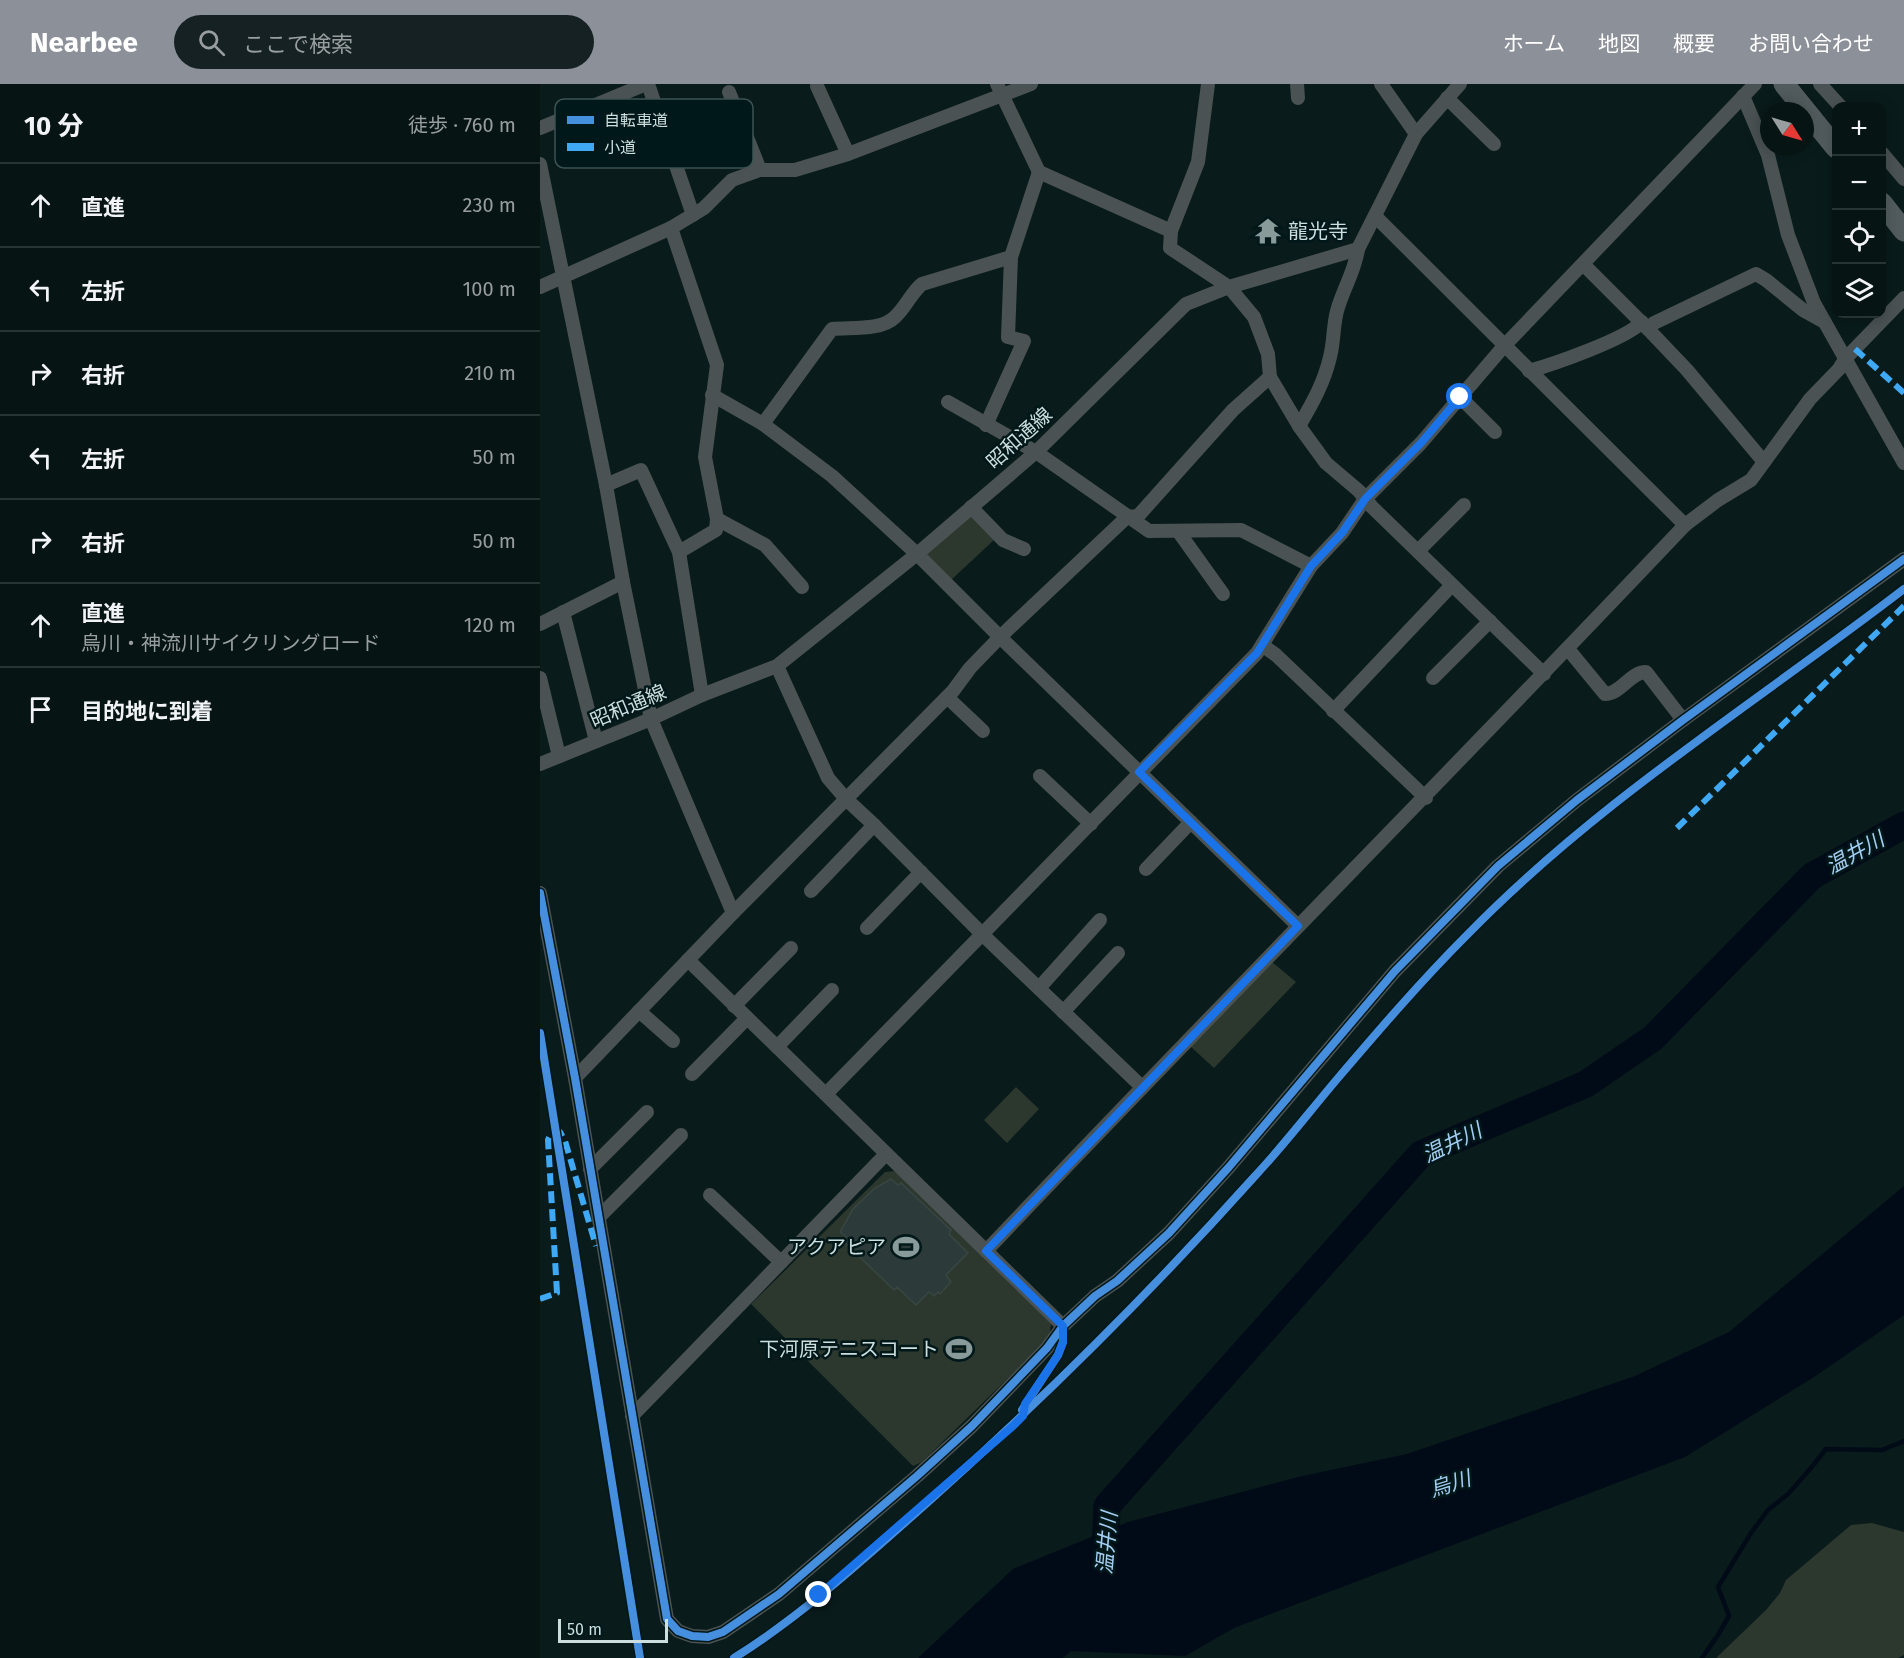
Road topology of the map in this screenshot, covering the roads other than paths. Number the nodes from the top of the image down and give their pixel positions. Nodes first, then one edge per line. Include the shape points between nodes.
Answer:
1 (647, 84) edge
2 (1031, 84) edge
3 (1208, 84) edge
4 (1381, 84) edge
5 (1460, 84) edge
6 (1755, 84) edge
7 (1784, 84) edge
8 (1820, 84) edge
9 (817, 86) dead end
10 (999, 89) edge
11 (1392, 90) edge
12 (729, 92) dead end
13 (1743, 96) junction
14 (1447, 98) junction
15 (611, 99) edge
16 (652, 99) edge
17 (732, 99) edge
18 (1836, 102) edge
19 (555, 122) edge
20 (540, 128) edge
21 (1416, 134) junction
22 (1832, 143) edge
23 (1494, 144) dead end
24 (753, 152) edge
25 (849, 154) junction
26 (1884, 156) edge
27 (540, 164) edge
28 (676, 168) edge
29 (760, 170) junction
30 (1039, 172) junction
31 (1904, 179) edge
32 (1886, 209) edge
33 (693, 215) junction
34 (1375, 216) junction
35 (671, 228) junction
36 (1171, 231) junction
37 (1904, 231) edge
38 (1358, 249) junction
39 (1011, 257) junction
40 (1584, 265) junction
41 (564, 276) junction
42 (540, 287) edge
43 (1230, 287) junction
44 (1904, 298) edge
45 (1823, 321) junction
46 (1645, 325) junction
47 (1504, 346) junction
48 (1845, 359) junction
49 (1529, 371) junction
50 (1270, 376) junction
51 (712, 395) junction
52 (1460, 397) junction
53 (948, 402) dead end
54 (763, 424) junction
55 (986, 425) junction
56 (1299, 426) junction
57 (1495, 432) dead end
58 (1036, 452) junction
59 (1764, 462) junction
60 (1904, 463) edge
61 (606, 484) junction
62 (1365, 499) junction
63 (1464, 505) dead end
64 (971, 507) junction
65 (1128, 517) junction
66 (717, 519) junction
67 (1685, 525) junction
68 (1178, 531) junction
69 (1024, 549) dead end
70 (1418, 551) junction
71 (679, 552) junction
72 (917, 554) junction
73 (1904, 559) edge
74 (1311, 566) junction
75 (623, 582) junction
76 (1452, 585) junction
77 (802, 587) dead end
78 (1222, 594) dead end
79 (563, 612) junction
80 (1490, 621) junction
81 (540, 624) edge
82 (1000, 637) junction
83 (1262, 645) junction
84 (1568, 649) junction
85 (777, 666) junction
86 (1544, 674) junction
87 (540, 678) edge
88 (1433, 678) dead end
89 (702, 695) junction
90 (947, 697) junction
91 (1333, 711) junction
92 (651, 719) junction
93 (1683, 720) junction
94 (983, 731) dead end
95 (597, 741) junction
96 (559, 756) junction
97 (540, 764) edge
98 (1139, 772) junction
99 (1040, 776) dead end
100 (1426, 798) junction
101 (846, 799) junction
102 (1191, 822) junction
103 (1091, 824) junction
104 (874, 825) junction
105 (1146, 869) dead end
106 (921, 872) junction
107 (811, 891) dead end
108 (540, 893) edge
109 (733, 913) junction
110 (1100, 920) dead end
111 (1298, 926) junction
112 (867, 928) dead end
113 (982, 935) junction
114 (791, 948) dead end
115 (1118, 953) dead end
116 (688, 960) junction
117 (1039, 988) junction
118 (832, 990) dead end
119 (734, 1006) junction
120 (639, 1011) junction
121 (1063, 1012) junction
122 (747, 1018) junction
123 (673, 1041) dead end
124 (777, 1047) junction
125 (692, 1074) dead end
126 (575, 1078) junction
127 (1142, 1087) junction
128 (826, 1094) junction
129 (647, 1112) dead end
130 (681, 1135) dead end
131 (886, 1154) junction
132 (590, 1169) junction
133 (710, 1195) dead end
134 (598, 1217) junction
135 (986, 1251) junction
136 (781, 1262) junction
137 (1063, 1326) junction
138 (632, 1416) junction

1 - 15 street
1 - 16 street
2 - 10 street
3 - 36 street via 1198,162
4 - 11 street
5 - 14 street
6 - 13 street
7 - 22 main road
8 - 18 street
9 - 25 street
10 - 25 street
10 - 30 street
11 - 21 street
12 - 17 street
13 - 40 street
13 - 45 street via 1768,155 1788,235
14 - 21 street
14 - 23 street
19 - 20 street
21 - 34 street
24 - 29 street
25 - 29 street via 795,170
26 - 31 street
27 - 41 street
28 - 33 street
29 - 33 street via 732,180
30 - 36 street
30 - 39 street
32 - 37 main road
33 - 35 street
34 - 38 street
34 - 47 street
35 - 41 street
35 - 51 street via 717,365
36 - 43 street via 1170,248
38 - 43 street, 昭和通線
38 - 56 street via 1356,265 1337,312 1318,395
39 - 54 street via 922,284 896,316 884,324 831,329
39 - 55 street via 1008,337 1024,341
40 - 46 street
40 - 47 street
41 - 42 street
41 - 61 street
43 - 50 street via 1261,332
43 - 58 street, 昭和通線 via 1186,304
44 - 48 street
45 - 46 street via 1756,274
45 - 48 street
46 - 49 street
46 - 59 street
47 - 49 street
47 - 52 street
48 - 59 street
48 - 60 street
49 - 67 street
50 - 56 street
50 - 65 street via 1233,410 1138,516
51 - 54 street
51 - 66 street via 705,457
52 - 57 street
52 - 62 street
53 - 55 street
54 - 72 street via 832,476
55 - 58 street
56 - 62 street via 1326,463
58 - 64 street, 昭和通線
58 - 65 street
59 - 67 street via 1751,480
61 - 71 street via 641,470
61 - 75 street
62 - 70 street
62 - 74 street via 1342,533
63 - 70 street
64 - 69 street via 1004,540
64 - 72 street, 昭和通線
65 - 68 street via 1149,531
65 - 82 street
66 - 71 street via 716,530
66 - 77 street via 765,545
67 - 84 street
68 - 74 street via 1241,530
68 - 78 street
70 - 76 street
71 - 89 street
72 - 82 street
72 - 85 street, 昭和通線
73 - 93 street
74 - 83 street
75 - 79 street
75 - 92 street
76 - 80 street
76 - 91 street
79 - 81 street
79 - 95 street
80 - 86 street
80 - 88 street
82 - 90 street
82 - 98 street
83 - 91 street
83 - 98 street
84 - 86 street
84 - 93 street via 1605,694 1610,695 1646,672
85 - 89 street, 昭和通線
85 - 101 street via 828,778
86 - 100 street
87 - 96 street
89 - 92 street, 昭和通線
90 - 94 street
90 - 101 street
91 - 100 street
92 - 95 street, 昭和通線
92 - 109 street
93 - 137 street via 1532,836 1467,895 1395,970 1229,1167 1168,1233
95 - 96 street, 昭和通線
96 - 97 street, 昭和通線
98 - 102 street
98 - 103 street
99 - 103 street
100 - 111 street
101 - 104 street
101 - 109 street
102 - 105 street
102 - 111 street
103 - 113 street
104 - 106 street
104 - 107 street
106 - 112 street
106 - 113 street
108 - 126 street
109 - 116 street
110 - 117 street
111 - 127 street
113 - 117 street
113 - 128 street
114 - 119 street
115 - 121 street
116 - 119 street
116 - 120 street
117 - 121 street
118 - 124 street
119 - 122 street
120 - 123 street
120 - 126 street
121 - 127 street
122 - 124 street
122 - 125 street
124 - 128 street
126 - 132 street
127 - 135 street
128 - 131 street
129 - 132 street
130 - 134 street
131 - 135 street
131 - 136 street
132 - 134 street
133 - 136 street
134 - 138 street
135 - 137 street
136 - 138 street
137 - 138 street via 972,1426 917,1476 779,1594 723,1632 708,1637 678,1631 667,1618

